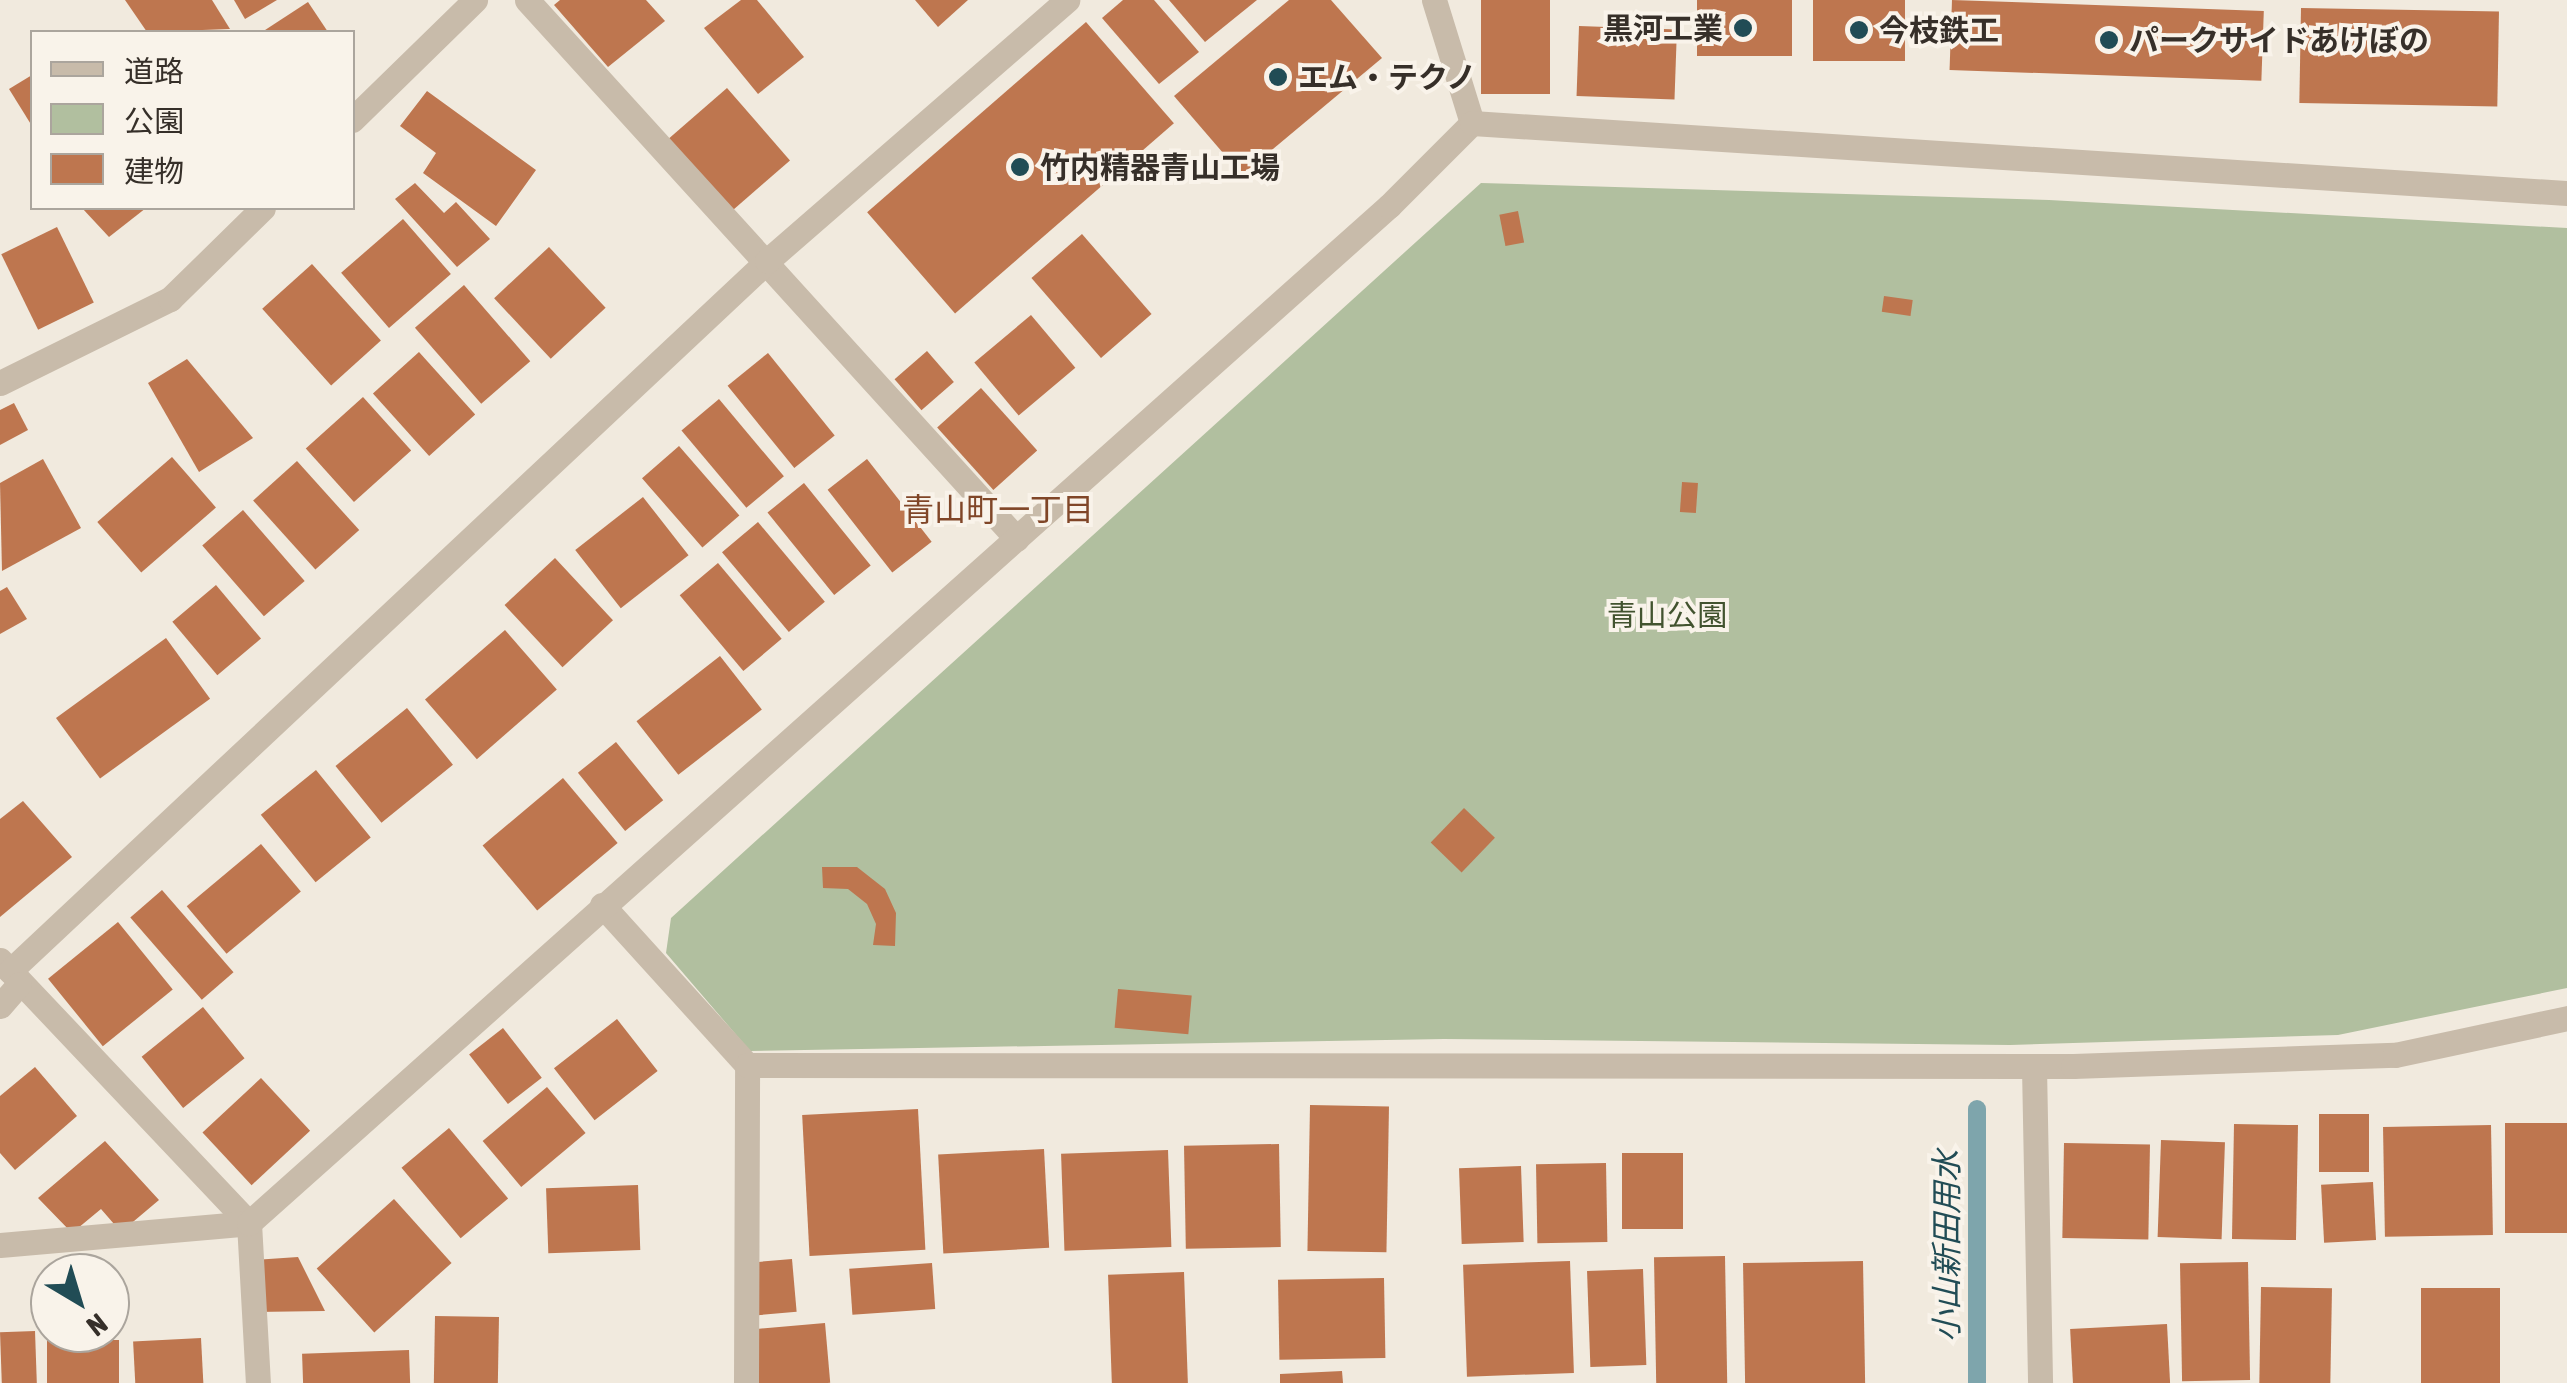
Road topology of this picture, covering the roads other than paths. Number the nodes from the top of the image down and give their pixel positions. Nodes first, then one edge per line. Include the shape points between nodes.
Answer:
1 (475, 0) edge
2 (527, 0) edge
3 (1067, 0) edge
4 (1434, 0) edge
5 (355, 117) edge
6 (1472, 123) junction
7 (2567, 193) edge
8 (261, 210) edge
9 (767, 261) junction
10 (0, 384) edge
11 (1016, 539) junction
12 (602, 906) junction
13 (10, 972) edge
14 (0, 1006) edge
15 (2567, 1018) edge
16 (747, 1065) junction
17 (2034, 1067) junction
18 (250, 1223) junction
19 (0, 1246) edge
20 (258, 1383) edge
21 (746, 1383) edge
22 (2040, 1383) edge

1 - 5 street
2 - 9 street
3 - 9 street
4 - 6 street
6 - 7 street
6 - 11 street
8 - 10 street via 170,299
9 - 11 street
9 - 13 street
11 - 12 street
12 - 16 street
12 - 18 street
13 - 14 street
13 - 18 street
15 - 17 street via 2395,1055
16 - 17 street
16 - 21 street
17 - 22 street
18 - 19 street
18 - 20 street

